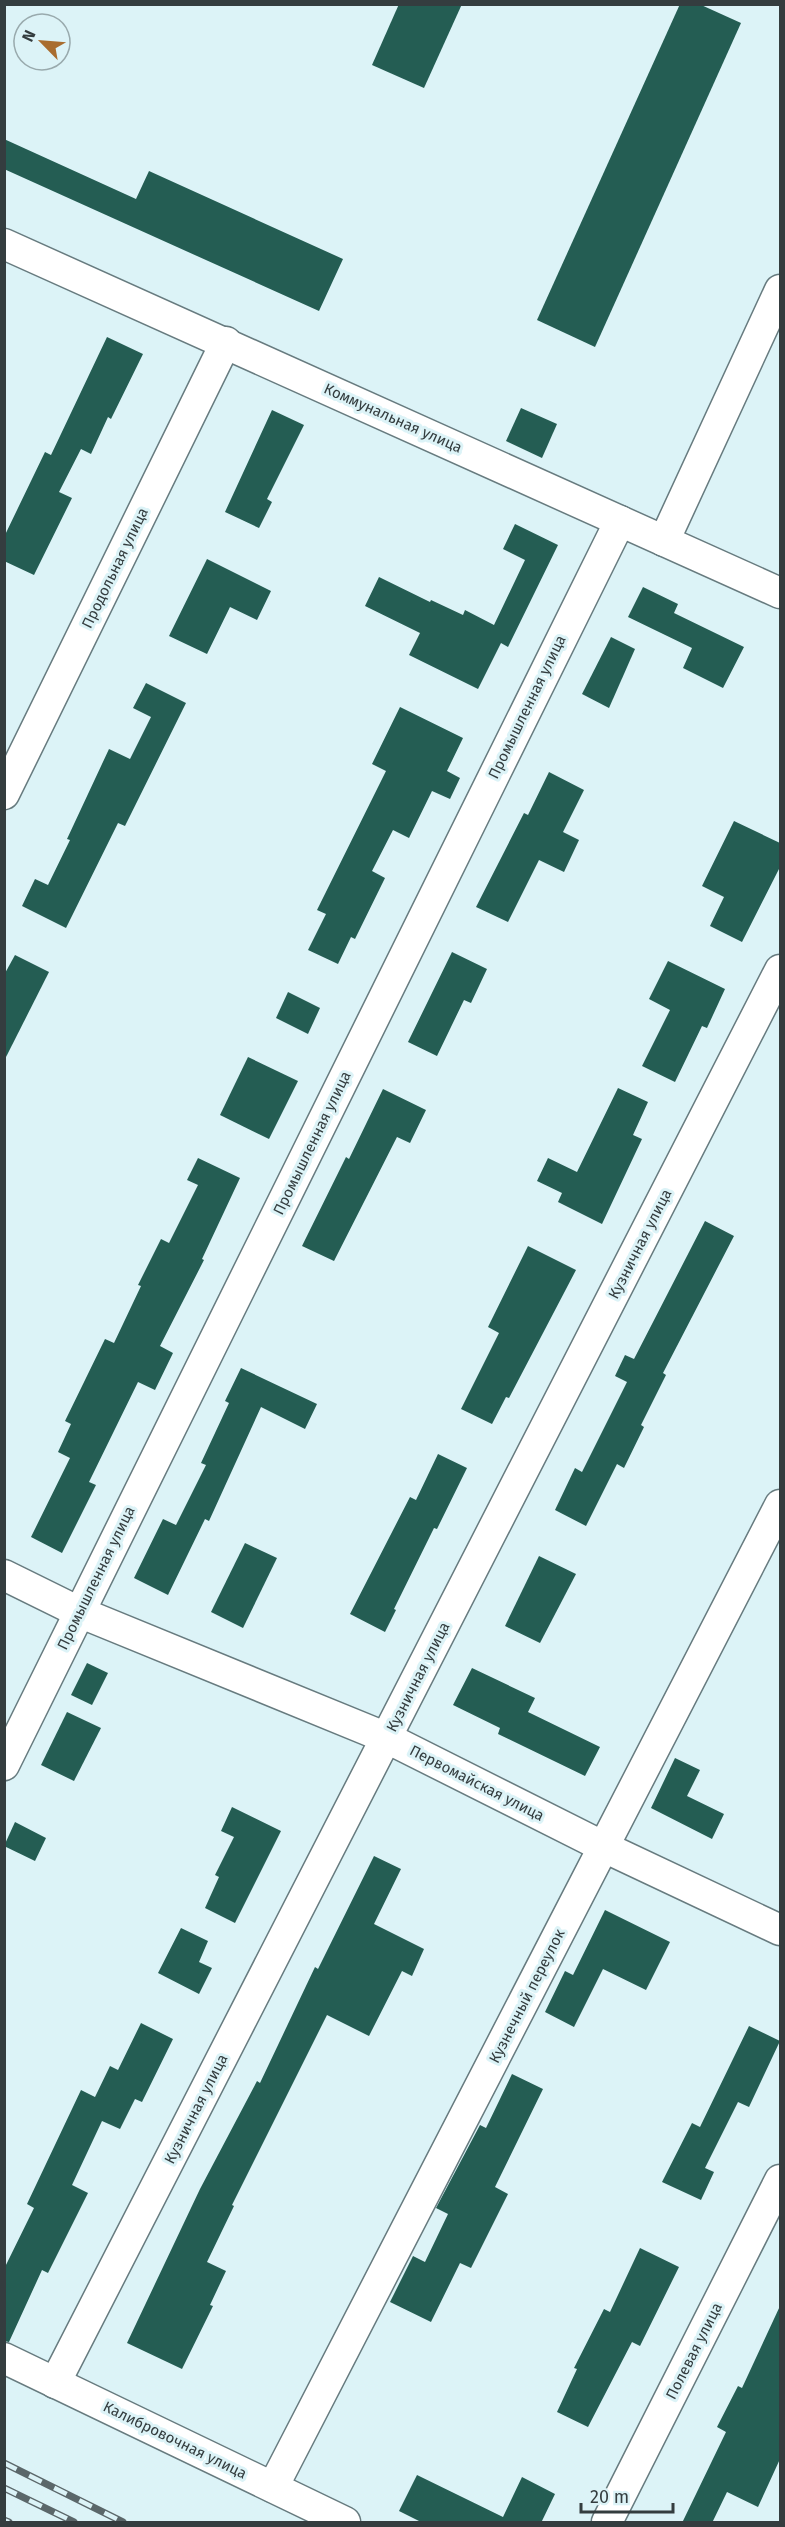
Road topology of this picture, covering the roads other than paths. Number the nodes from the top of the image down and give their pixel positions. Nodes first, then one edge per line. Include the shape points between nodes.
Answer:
1 (4, 244) edge
2 (780, 290) edge
3 (226, 342) junction
4 (620, 521) junction
5 (664, 541) junction
6 (780, 593) edge
7 (4, 794) edge
8 (780, 970) edge
9 (780, 1505) edge
10 (4, 1575) edge
11 (80, 1612) junction
12 (387, 1738) junction
13 (4, 1765) edge
14 (604, 1846) junction
15 (780, 1930) edge
16 (780, 2180) edge
17 (4, 2358) edge
18 (55, 2384) junction
19 (273, 2487) junction
20 (345, 2523) edge
21 (607, 2523) edge

1 - 3 street, Коммунальная улица
2 - 5 street
3 - 4 street, Коммунальная улица
3 - 7 street, Продольная улица
4 - 5 street, Коммунальная улица
4 - 11 street, Промышленная улица
5 - 6 street, Коммунальная улица
8 - 12 street, Кузничная улица
9 - 14 street, Кузнечный переулок
10 - 11 street, Первомайская улица
11 - 12 street, Первомайская улица
11 - 13 street, Промышленная улица
12 - 14 street, Первомайская улица
12 - 18 street, Кузничная улица
14 - 15 street, Первомайская улица
14 - 19 street, Кузнечный переулок
16 - 21 street, Полевая улица
17 - 18 street, Калибровочная улица
18 - 19 street, Калибровочная улица
19 - 20 street, Калибровочная улица

